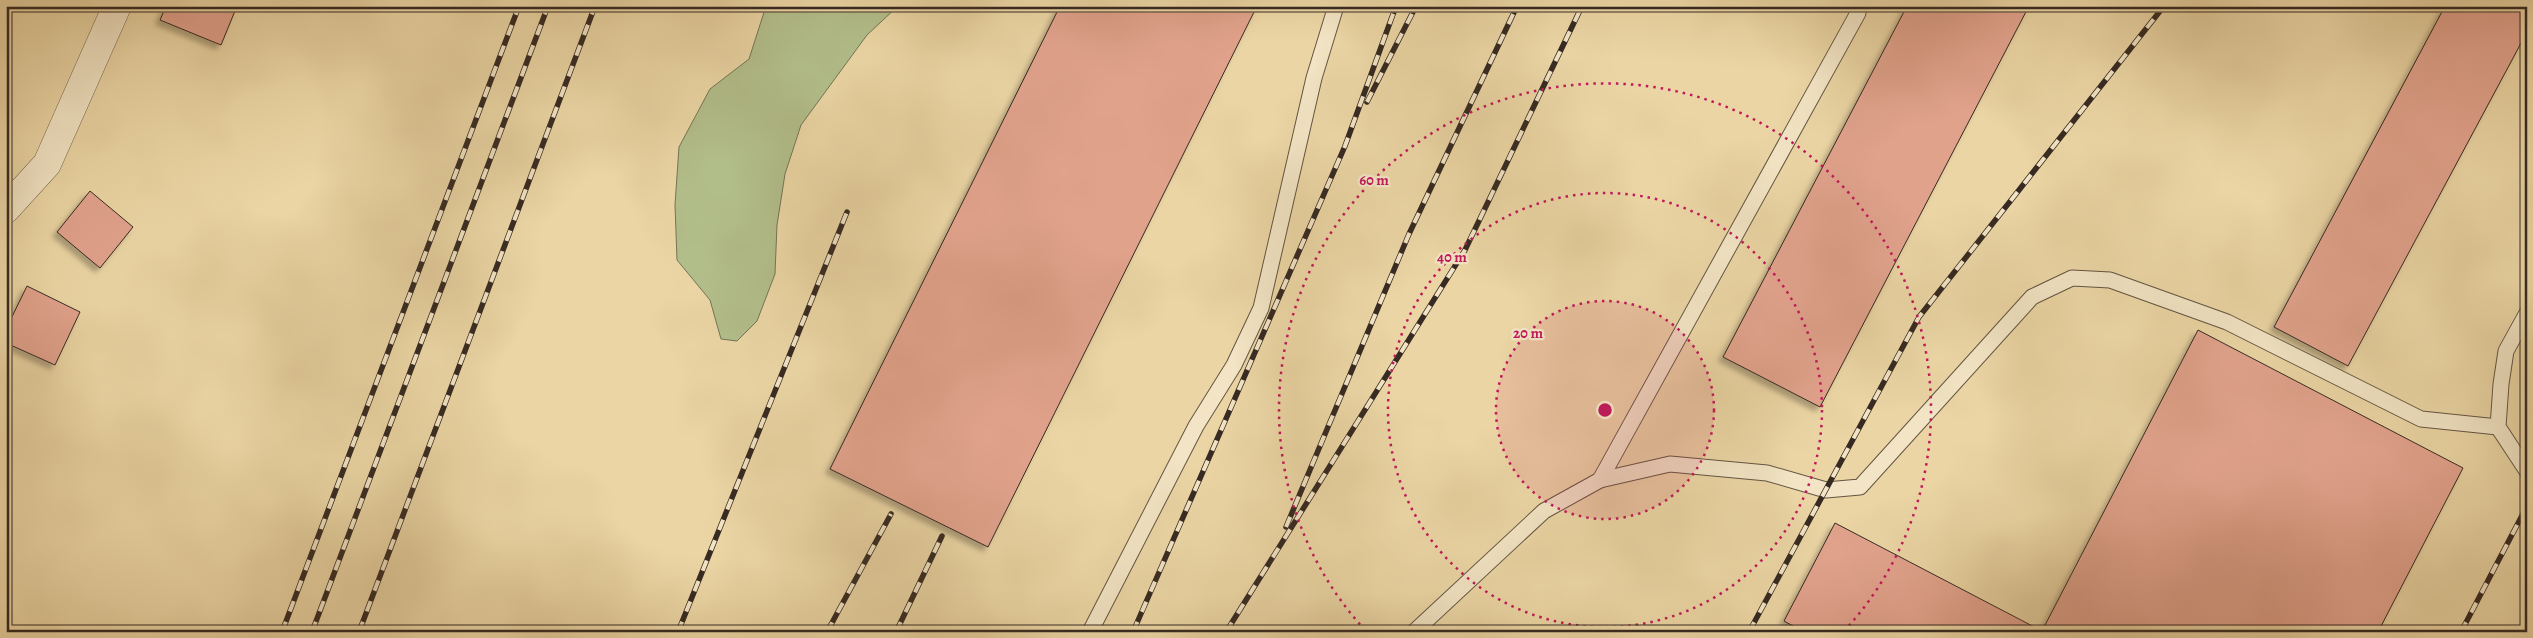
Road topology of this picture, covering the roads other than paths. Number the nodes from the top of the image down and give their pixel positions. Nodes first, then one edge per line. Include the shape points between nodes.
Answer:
1 (117, 6) edge
2 (1336, 6) edge
3 (1858, 13) dead end
4 (6, 210) edge
5 (2527, 313) edge
6 (2498, 427) junction
7 (2527, 471) edge
8 (1600, 480) junction
9 (1090, 632) edge
10 (1414, 632) edge

1 - 4 street via 47,164
2 - 9 lane via 1314,78 1261,308 1234,365 1196,426
3 - 8 lane
5 - 6 lane via 2506,351
6 - 7 lane
6 - 8 lane via 2421,419 2227,322 2110,280 2072,278 2032,297 1860,487 1826,490 1767,473 1670,464
8 - 10 lane via 1544,511

